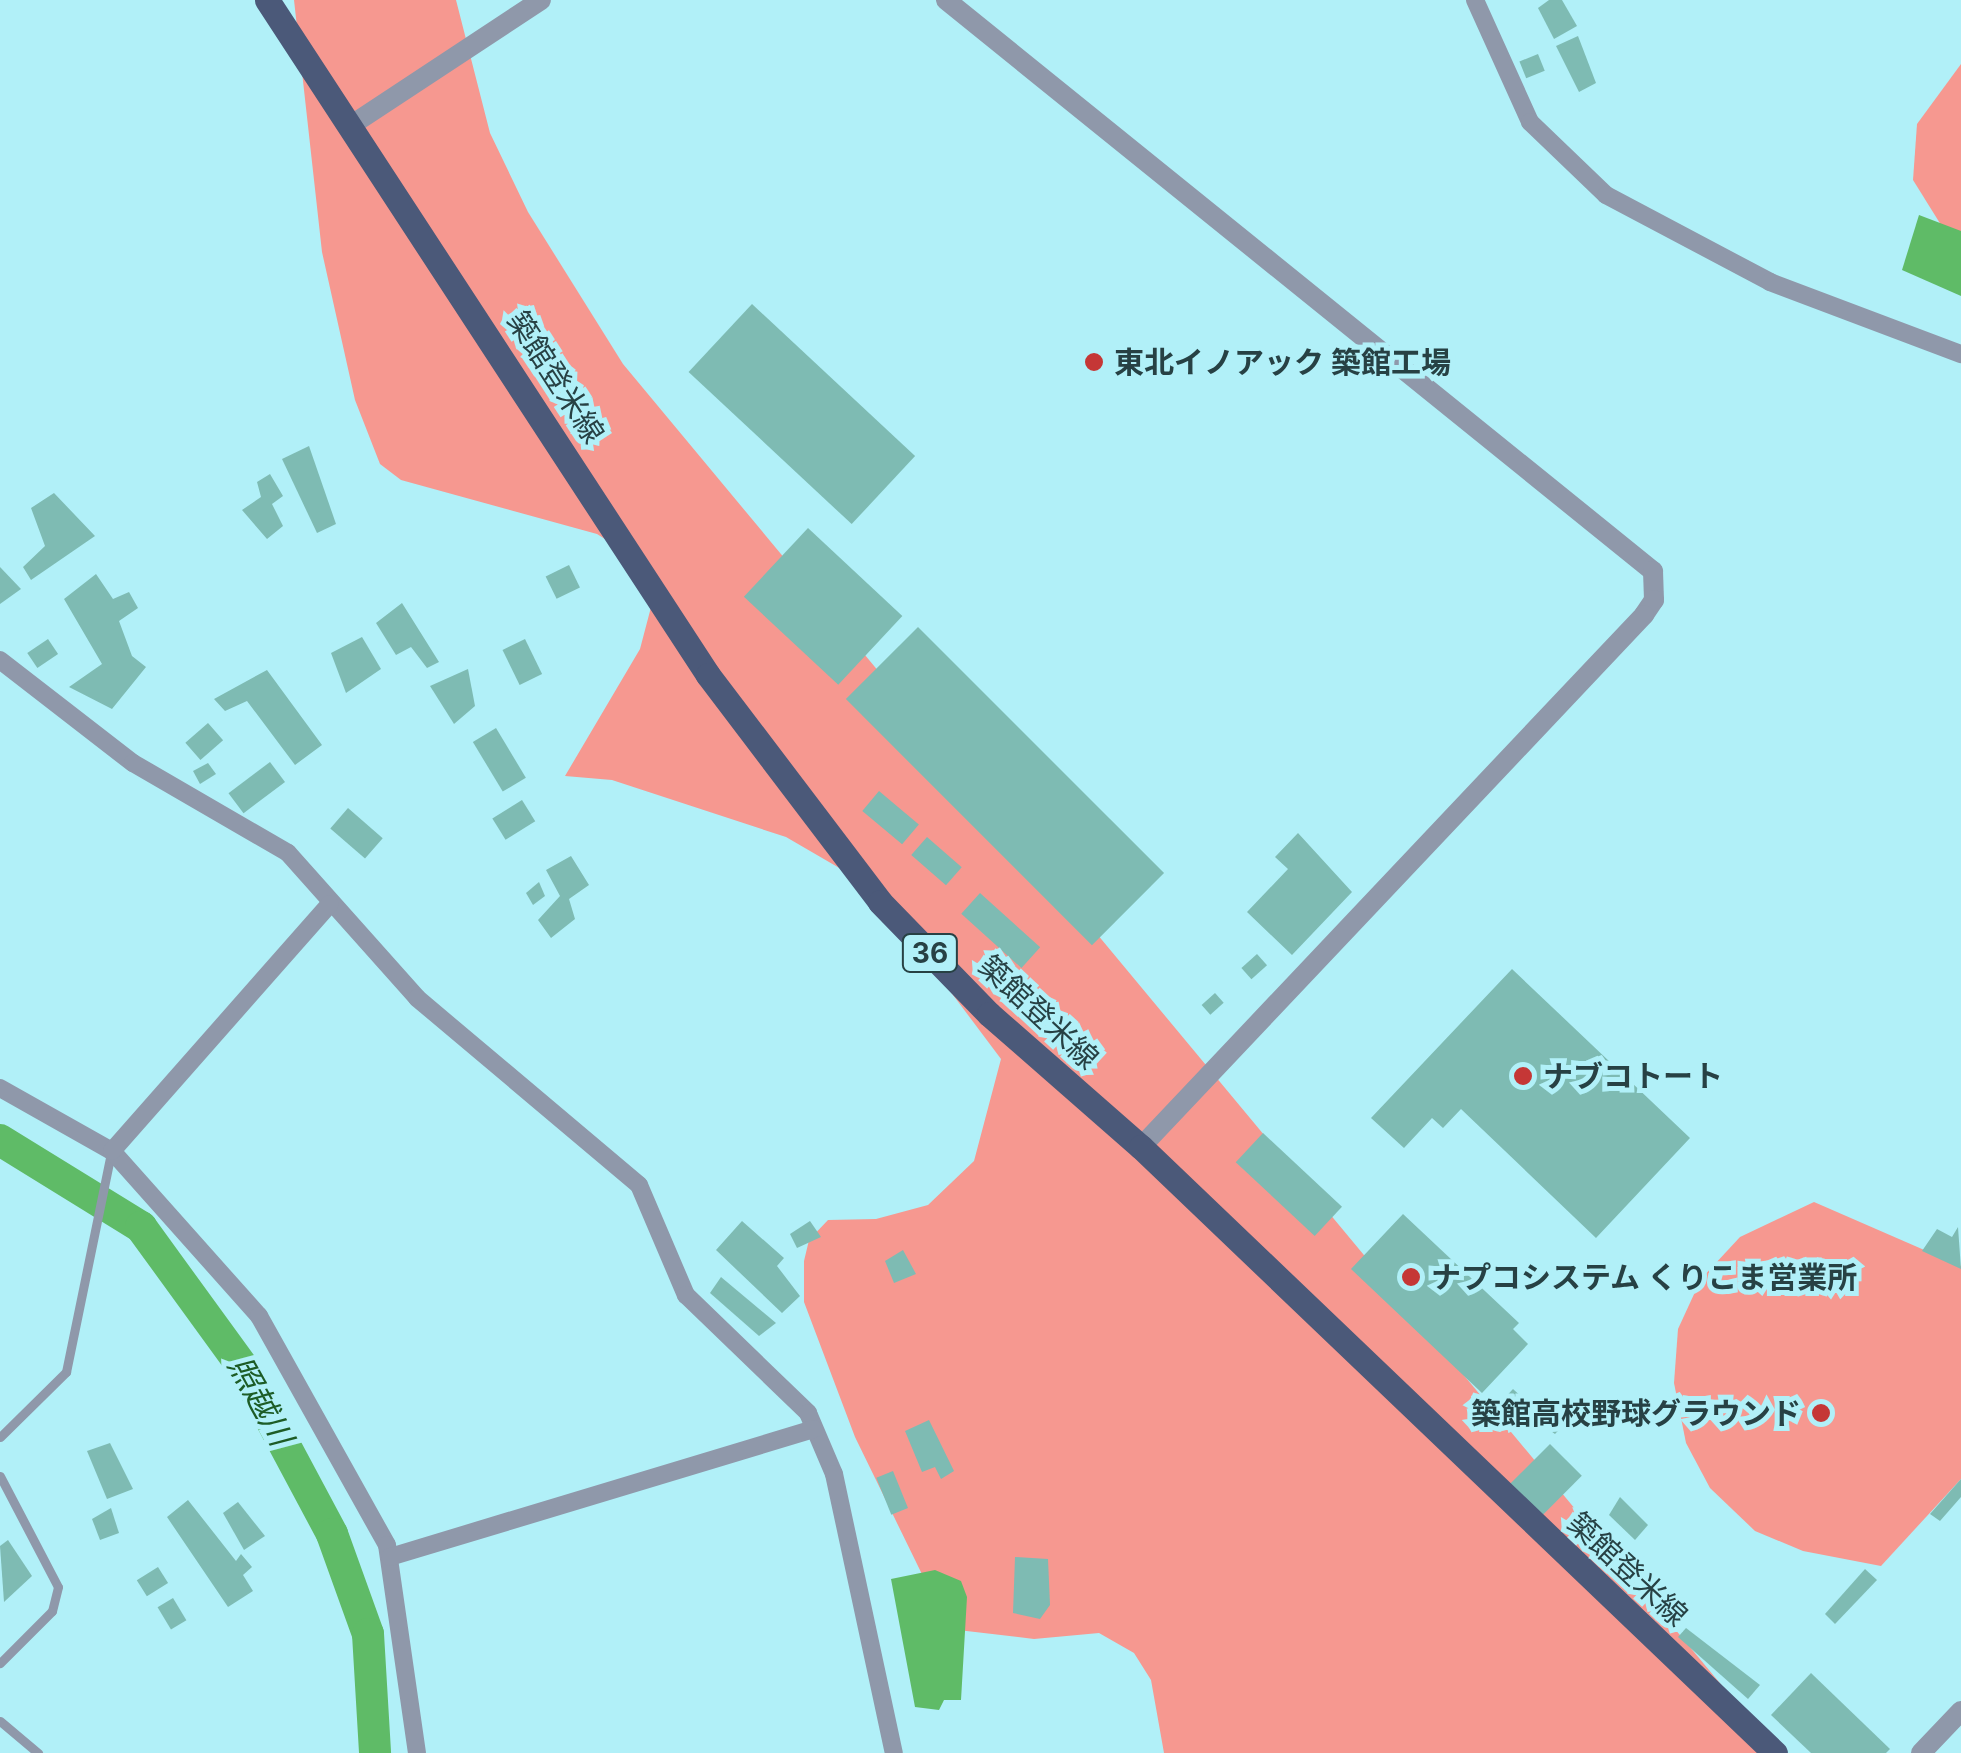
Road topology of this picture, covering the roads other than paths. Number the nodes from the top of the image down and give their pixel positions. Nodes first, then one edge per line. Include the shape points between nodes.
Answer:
1 (267, 0) edge
2 (541, 0) edge
3 (946, 0) edge
4 (1476, 0) edge
5 (353, 124) junction
6 (1961, 354) edge
7 (0, 660) edge
8 (330, 904) junction
9 (0, 1088) edge
10 (1141, 1147) junction
11 (112, 1151) junction
12 (814, 1429) junction
13 (0, 1437) edge
14 (0, 1476) edge
15 (390, 1557) junction
16 (0, 1663) edge
17 (1961, 1711) edge
18 (0, 1720) edge
19 (38, 1753) edge
20 (417, 1753) edge
21 (894, 1753) edge
22 (1775, 1753) edge
23 (1921, 1753) edge

1 - 5 main road, 築館登米線 / 36
2 - 5 street
3 - 10 street via 1642,555 1652,571 1654,600 1644,616
4 - 6 street via 1530,122 1606,196 1770,282
5 - 10 main road, 築館登米線 / 36 via 708,675 806,812 989,1014
7 - 8 street via 134,763 288,853
8 - 11 street
8 - 12 street via 416,998 639,1184 686,1295
9 - 11 street
10 - 22 main road, 築館登米線 / 36
11 - 13 lane via 66,1372
11 - 15 street via 259,1316
12 - 15 street
12 - 21 street via 842,1506
14 - 16 lane via 58,1587 52,1611
15 - 20 street
17 - 23 street
18 - 19 lane

